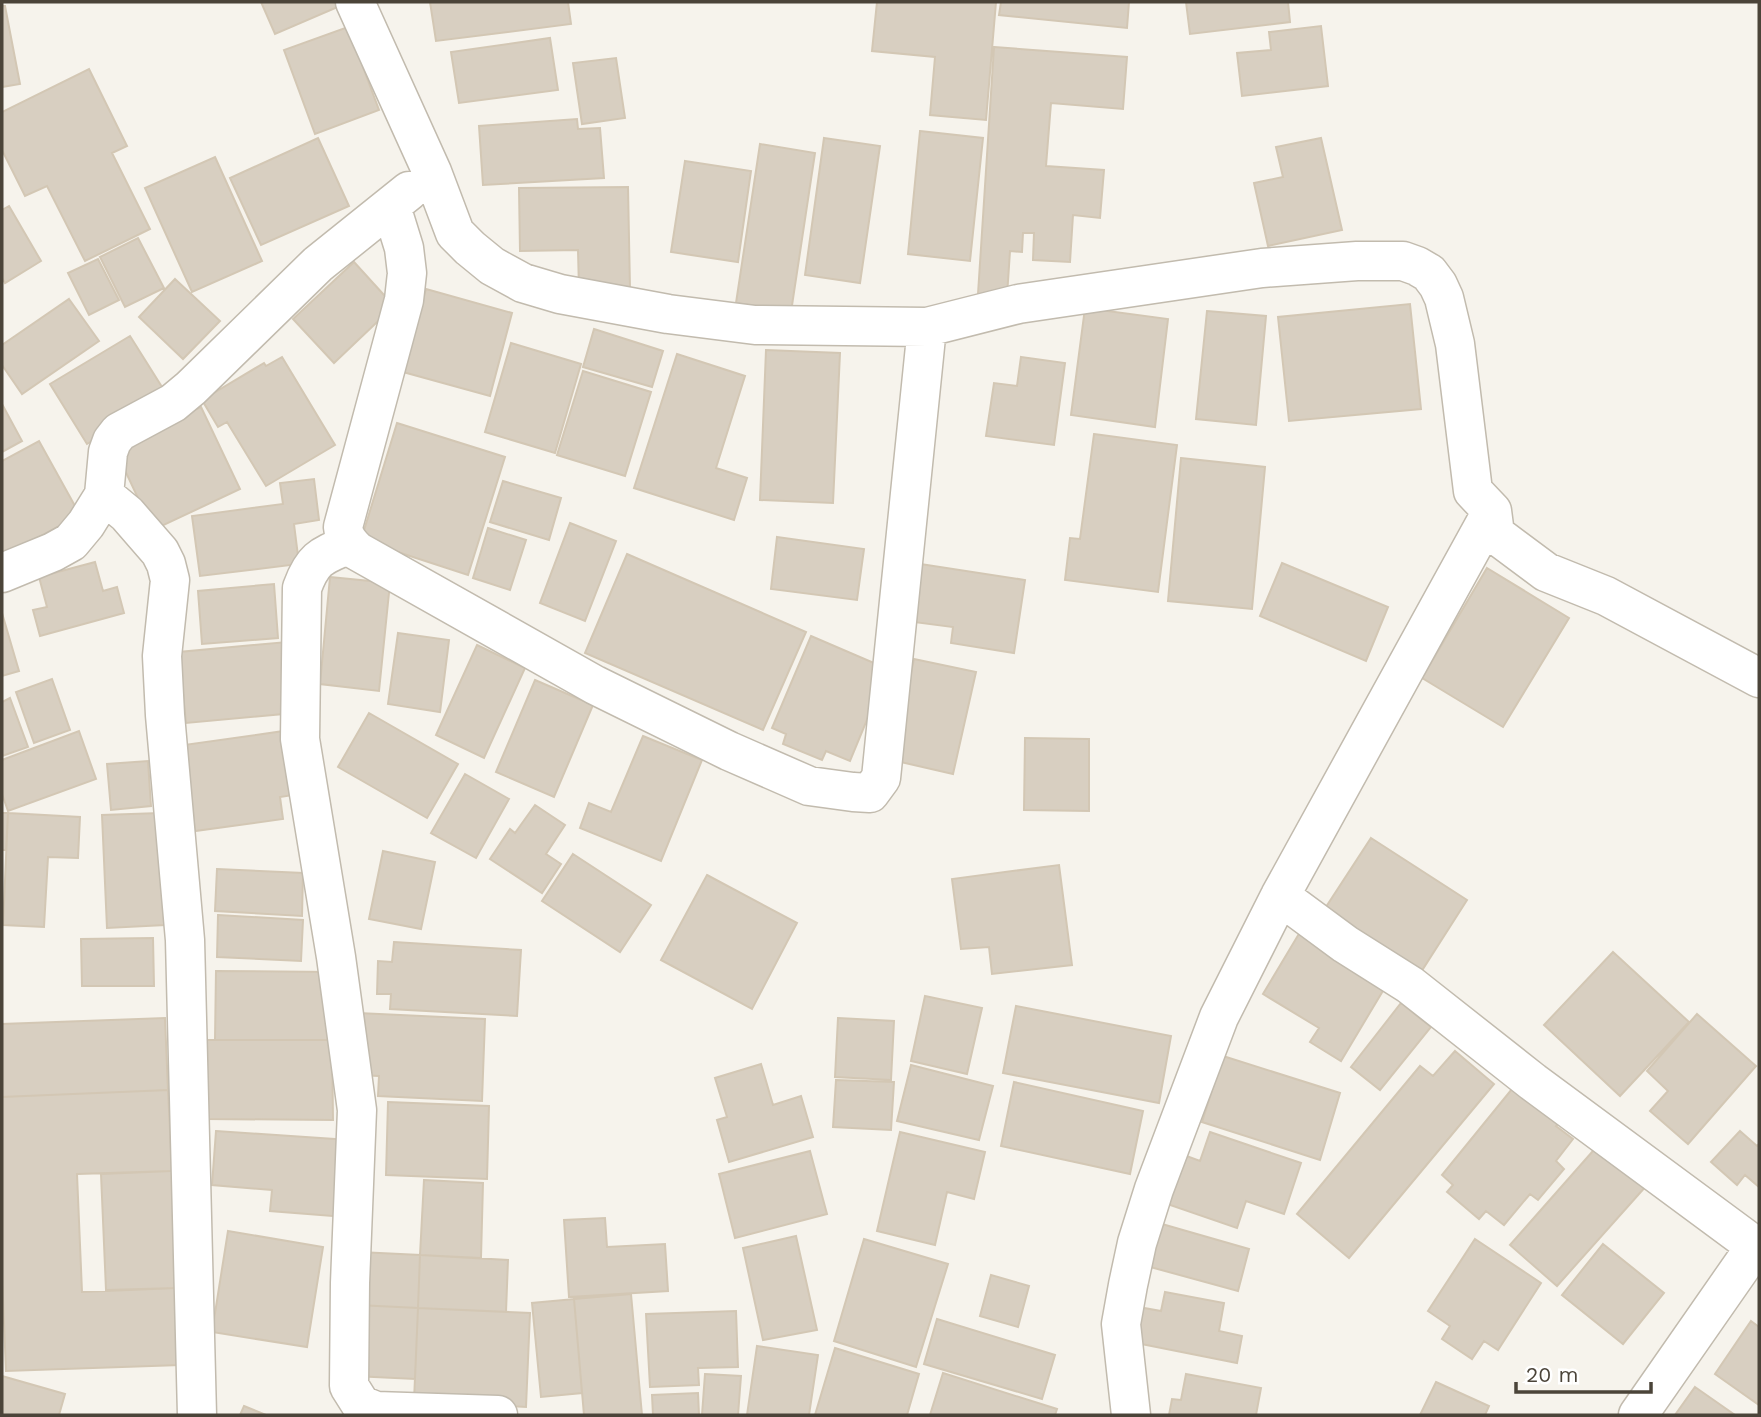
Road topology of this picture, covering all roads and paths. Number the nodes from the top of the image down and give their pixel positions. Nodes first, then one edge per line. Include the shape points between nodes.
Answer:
1 (355, 2) edge
2 (432, 172) junction
3 (391, 206) junction
4 (927, 327) junction
5 (104, 495) junction
6 (1492, 511) junction
7 (350, 544) junction
8 (2, 573) edge
9 (1759, 678) edge
10 (1280, 896) junction
11 (1757, 1248) edge
12 (197, 1415) edge
13 (498, 1415) edge
14 (1131, 1415) edge
15 (1638, 1415) edge

1 - 2 street
2 - 3 street
2 - 4 street via 455,233 470,248 523,283 560,295 755,326
3 - 5 street via 318,264 173,403 119,432 108,452
3 - 7 street via 404,248 406,286 344,527
4 - 6 street via 1018,304 1262,268 1403,261 1429,273 1444,298 1455,344 1473,491
4 - 7 street via 881,778 870,793 809,786 729,751 595,685
5 - 8 street via 71,542
5 - 12 street via 160,552 170,580 162,656 184,940
6 - 9 street via 1495,534 1546,572 1606,596
6 - 10 street
7 - 13 street via 325,554 309,568 302,588 300,725 357,1110 349,1386 361,1405 376,1410
10 - 11 street via 1410,985
10 - 14 street via 1219,1017 1137,1243 1121,1324
11 - 15 street

